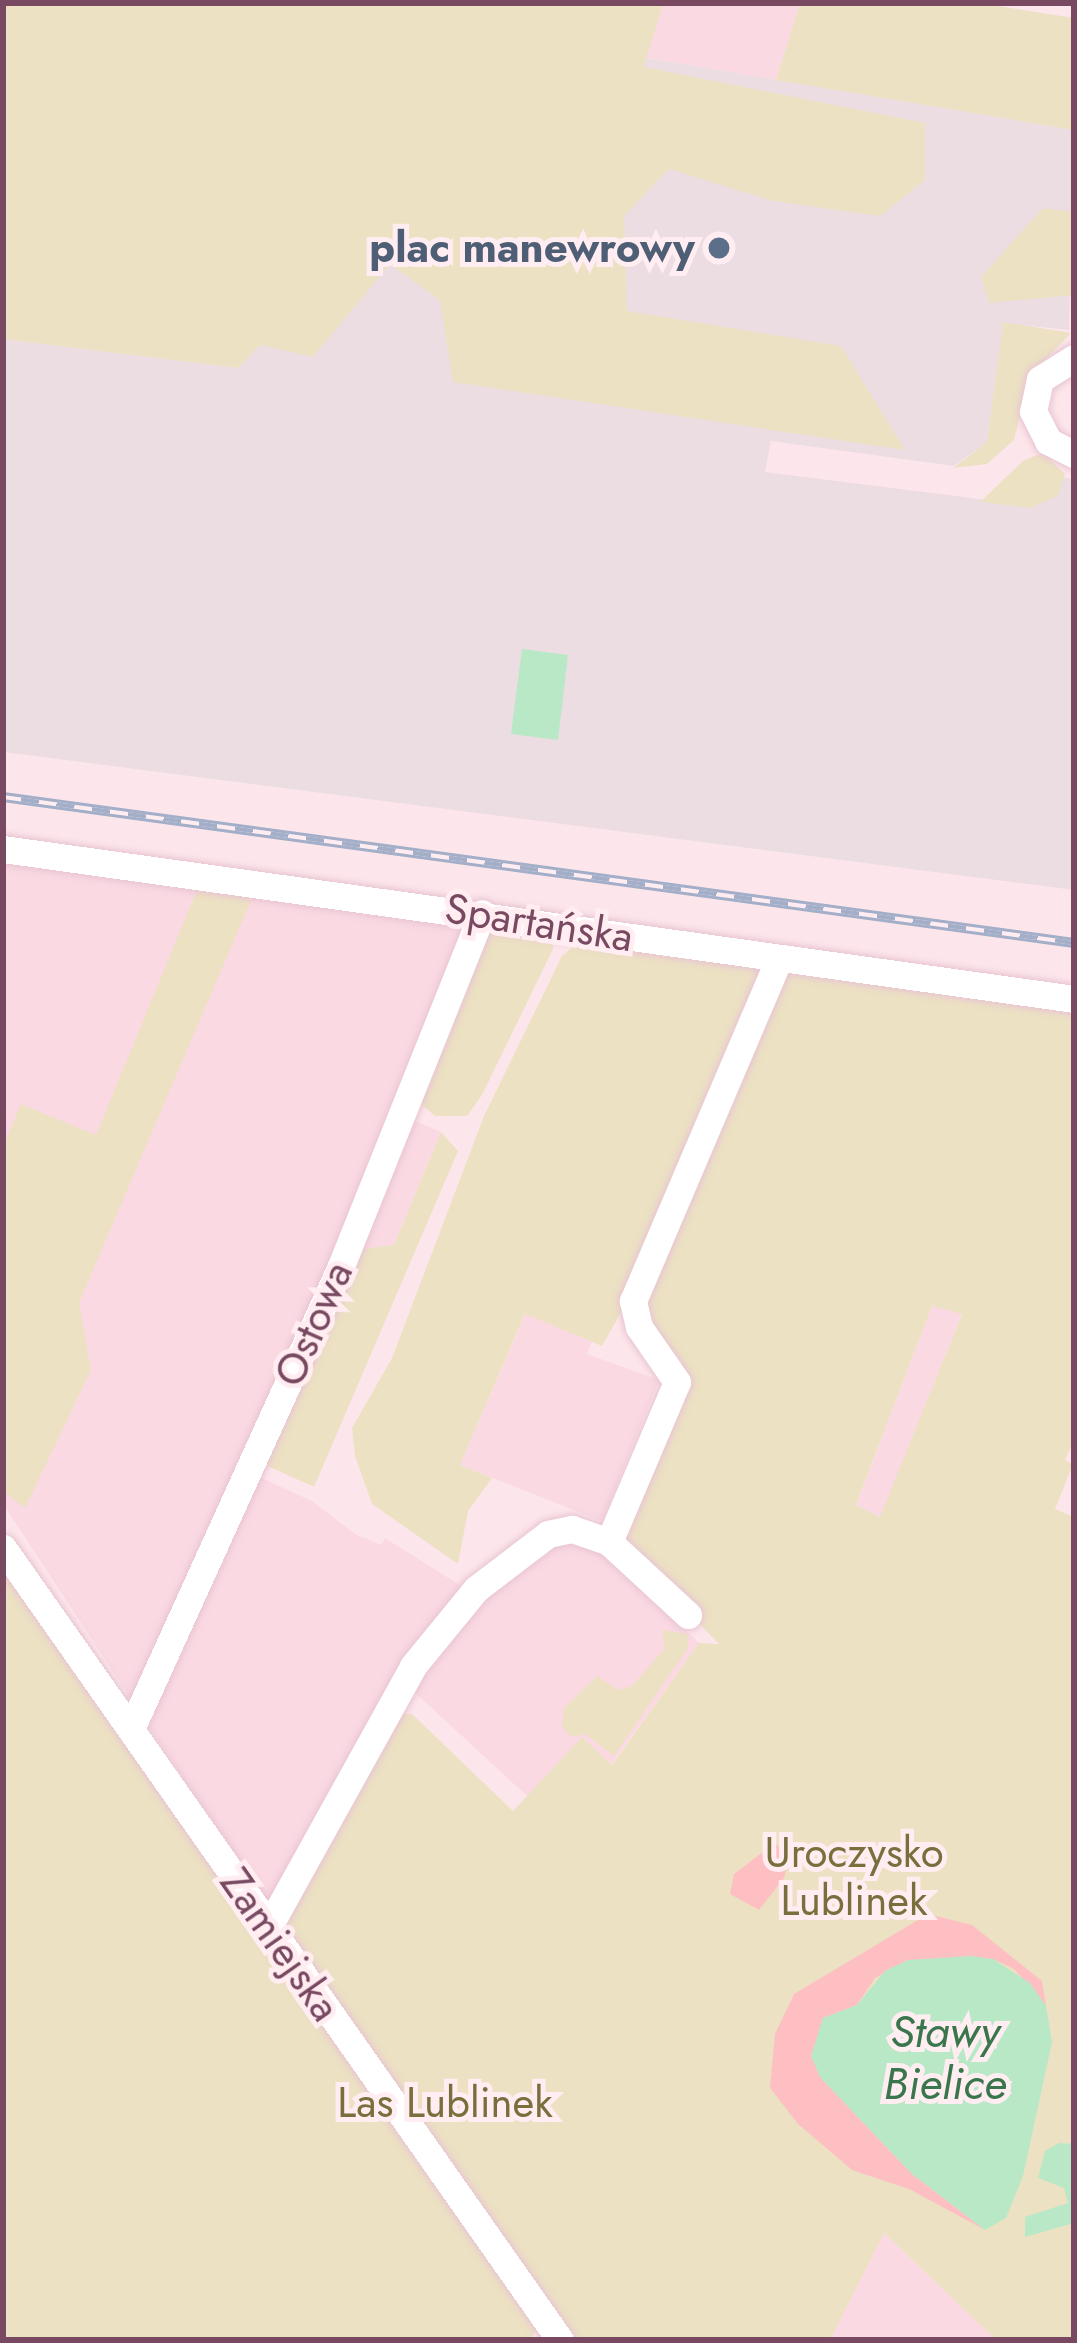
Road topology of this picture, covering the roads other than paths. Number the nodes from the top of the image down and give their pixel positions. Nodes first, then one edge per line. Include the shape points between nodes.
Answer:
1 (1074, 358) edge
2 (1074, 454) edge
3 (3, 849) edge
4 (482, 913) junction
5 (779, 959) junction
6 (1074, 999) edge
7 (609, 1542) junction
8 (3, 1548) edge
9 (688, 1616) dead end
10 (131, 1730) junction
11 (268, 1928) junction
12 (560, 2340) edge

1 - 2 street via 1040,379 1033,411 1048,441
3 - 4 street, Spartańska
4 - 5 street, Spartańska
4 - 10 street, Ostowa via 341,1266
5 - 6 street, Spartańska
5 - 7 street via 633,1301 639,1327 677,1382
7 - 9 street
7 - 11 street via 572,1529 548,1534 476,1589 413,1666
8 - 10 street, Zamiejska
10 - 11 street, Zamiejska
11 - 12 street, Zamiejska

